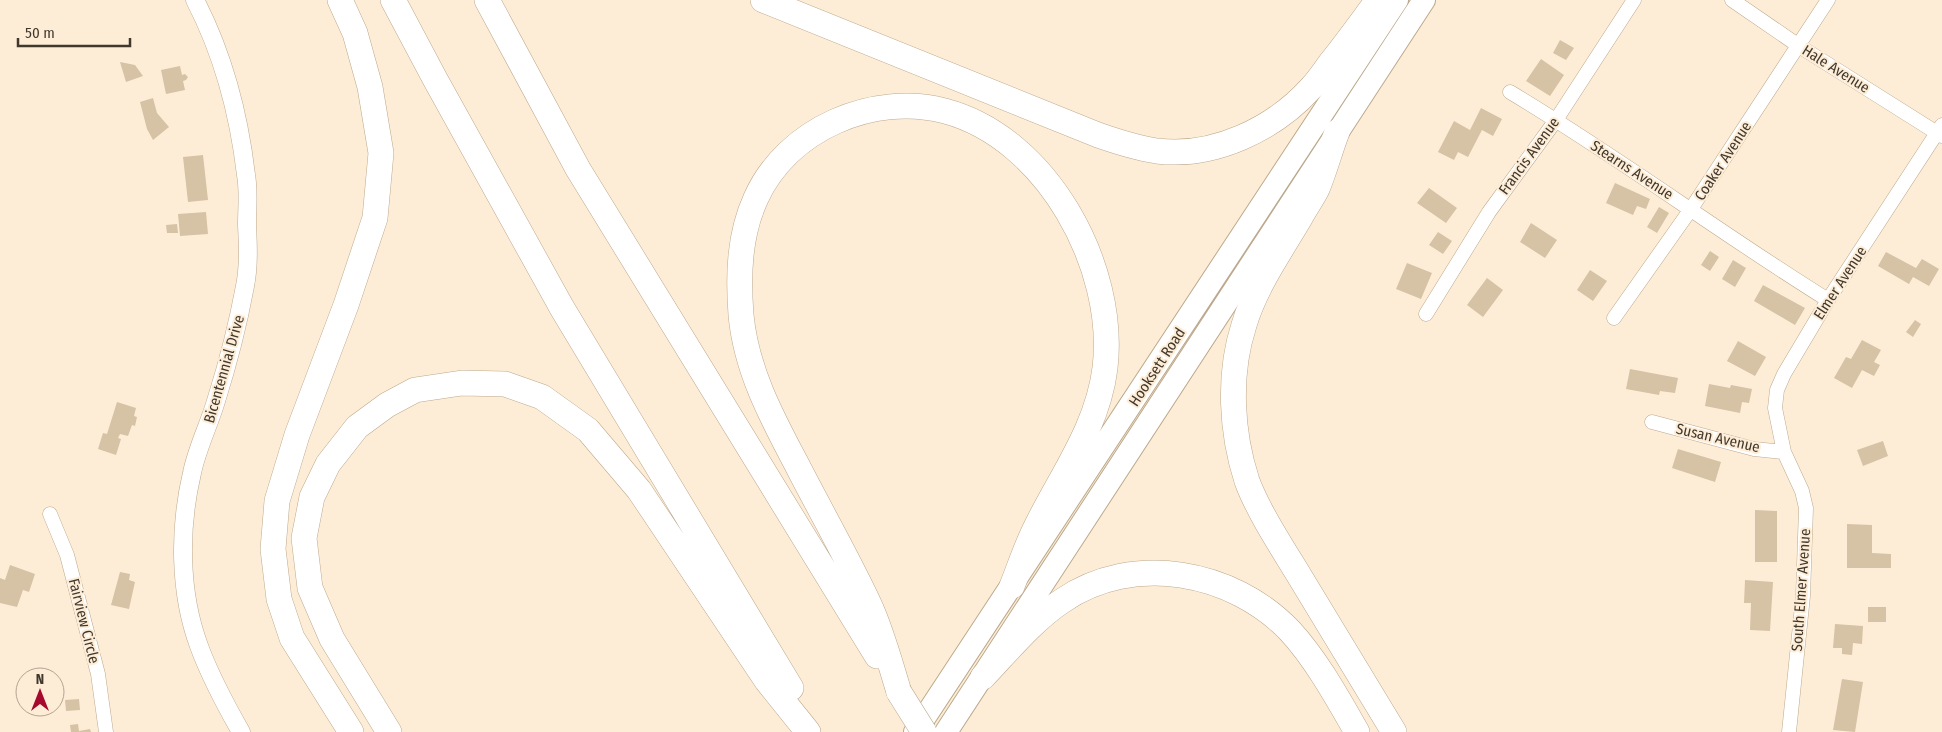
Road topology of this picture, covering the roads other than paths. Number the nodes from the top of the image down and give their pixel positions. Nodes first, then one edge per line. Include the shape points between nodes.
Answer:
1 (195, 0) edge
2 (340, 0) edge
3 (393, 0) edge
4 (487, 0) edge
5 (763, 0) edge
6 (1378, 0) edge
7 (1397, 0) edge
8 (1424, 0) edge
9 (1634, 0) edge
10 (1732, 0) edge
11 (1828, 0) edge
12 (1799, 46) junction
13 (1510, 92) dead end
14 (1556, 120) junction
15 (1940, 131) edge
16 (1337, 132) junction
17 (1691, 209) junction
18 (1828, 300) junction
19 (1426, 314) dead end
20 (1614, 318) dead end
21 (1652, 422) dead end
22 (1784, 452) junction
23 (50, 514) dead end
24 (1012, 586) junction
25 (983, 677) junction
26 (899, 692) junction
27 (106, 732) edge
28 (241, 732) edge
29 (351, 732) edge
30 (389, 732) edge
31 (808, 732) edge
32 (817, 732) edge
33 (915, 732) edge
34 (924, 732) edge
35 (946, 732) edge
36 (1357, 732) edge
37 (1394, 732) edge
38 (1789, 732) edge

1 - 28 street, Bicentennial Drive via 213,41 234,108 247,177 248,248 246,283 239,316 217,400 192,472 183,539 184,574 198,645
2 - 29 highway via 355,33 370,88 381,153 375,218 297,436 278,501 273,550 279,599 292,638
3 - 32 highway via 562,308
4 - 26 highway via 578,169
5 - 6 highway via 1098,135 1132,147 1178,151 1226,144 1256,132 1286,112 1312,88
7 - 24 main road, Hooksett Road
8 - 16 main road, Hooksett Road
9 - 14 street, Francis Avenue
10 - 12 street, Hale Avenue
11 - 12 street, Coaker Avenue
12 - 15 street, Hale Avenue
12 - 17 street, Coaker Avenue
13 - 14 street, Stearns Avenue
14 - 17 street, Stearns Avenue
14 - 19 street, Francis Avenue via 1489,212
15 - 18 street, Elmer Avenue
16 - 25 main road, Hooksett Road
16 - 37 highway via 1317,189 1255,297 1244,325 1234,390 1234,421 1248,483 1259,506
17 - 18 street, Stearns Avenue
17 - 20 street, Coaker Avenue
18 - 22 street, Elmer Avenue via 1776,390 1775,408
21 - 22 street, Susan Avenue via 1754,448
22 - 38 street, South Elmer Avenue via 1806,508 1803,596
23 - 27 street, Fairview Circle via 67,555 91,646
24 - 26 highway via 1036,526 1087,432 1105,369 1105,321 1101,293 1084,240 1055,192 1032,166 1011,146 968,120 944,111 887,107 834,121 788,154 756,197 740,255 741,318 746,350 758,387 871,607
24 - 33 main road, Hooksett Road
25 - 35 main road, Hooksett Road
25 - 36 highway via 1034,624 1061,601 1084,588 1138,573 1197,578 1249,598 1291,632
26 - 34 highway, bridge
30 - 31 highway via 332,639 310,588 304,538 312,497 328,464 357,427 415,390 462,383 505,384 542,397 588,430 639,490 767,681

